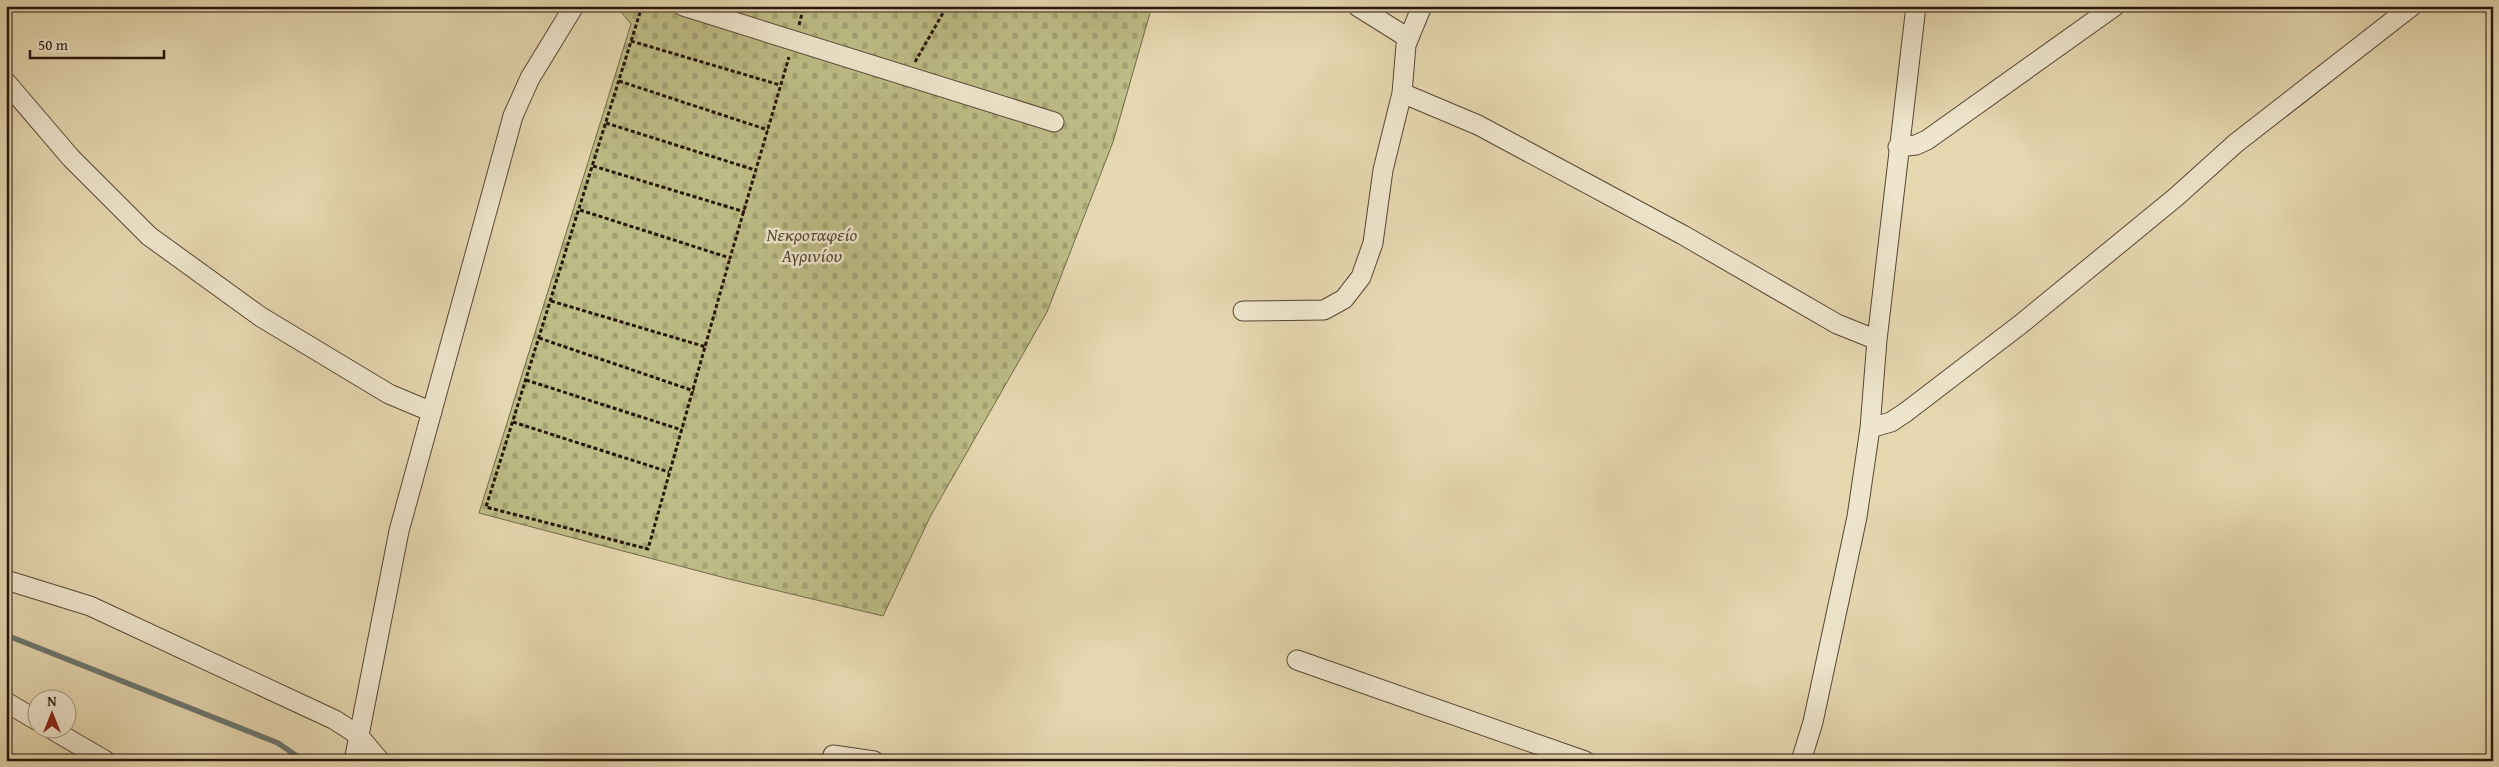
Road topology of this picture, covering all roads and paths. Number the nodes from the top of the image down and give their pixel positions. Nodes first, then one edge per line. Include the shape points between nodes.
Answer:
1 (574, 6) edge
2 (642, 6) edge
3 (683, 6) edge
4 (804, 6) edge
5 (947, 6) edge
6 (1357, 6) edge
7 (1422, 6) edge
8 (1916, 6) edge
9 (2115, 6) edge
10 (2412, 6) edge
11 (1408, 38) junction
12 (631, 40) junction
13 (794, 40) junction
14 (906, 76) junction
15 (619, 81) junction
16 (6, 82) edge
17 (780, 85) junction
18 (1402, 93) junction
19 (1054, 122) dead end
20 (606, 123) junction
21 (768, 130) junction
22 (1898, 147) junction
23 (594, 166) junction
24 (755, 170) junction
25 (580, 210) junction
26 (745, 212) junction
27 (730, 258) junction
28 (551, 300) junction
29 (1243, 311) dead end
30 (539, 338) junction
31 (1877, 340) junction
32 (706, 347) junction
33 (526, 380) junction
34 (694, 391) junction
35 (432, 412) junction
36 (513, 422) junction
37 (1870, 428) junction
38 (682, 430) junction
39 (670, 472) junction
40 (6, 580) edge
41 (1297, 660) dead end
42 (6, 702) edge
43 (28, 715) edge
44 (358, 736) junction
45 (69, 740) edge
46 (833, 755) dead end
47 (354, 759) edge
48 (106, 761) edge
49 (380, 761) edge
50 (874, 761) edge
51 (1585, 761) edge
52 (1801, 761) edge

1 - 35 street via 530,78 513,116
2 - 12 path
3 - 13 street
4 - 13 path
5 - 14 path
6 - 11 street
7 - 11 street
8 - 22 street
9 - 22 street via 1927,140
10 - 37 street via 2236,143 2176,198 2022,324 1906,412 1891,422
11 - 18 street
12 - 15 path
12 - 17 path
13 - 14 street
13 - 17 path
14 - 19 street
15 - 20 path
15 - 21 path
16 - 35 street via 71,158 148,236 261,317 389,394
17 - 21 path
18 - 29 street via 1387,152 1371,254 1354,288 1338,304 1324,310
18 - 31 street via 1478,125 1683,235 1837,324
20 - 23 path
20 - 24 path
21 - 24 path
22 - 31 street
23 - 25 path
23 - 26 path
24 - 26 path
25 - 27 path
25 - 28 path
26 - 27 path
27 - 32 path
28 - 30 path
28 - 32 path
30 - 33 path
30 - 34 path
31 - 37 street
32 - 34 path
33 - 36 path
33 - 38 path
34 - 38 path
35 - 44 street via 400,532
36 - 39 path
36 - 39 path via 486,507 648,549
37 - 52 street via 1840,606
38 - 39 path
40 - 44 street via 90,606 328,716
41 - 51 street
42 - 43 street
44 - 47 street
44 - 49 street
45 - 48 street
46 - 50 street

